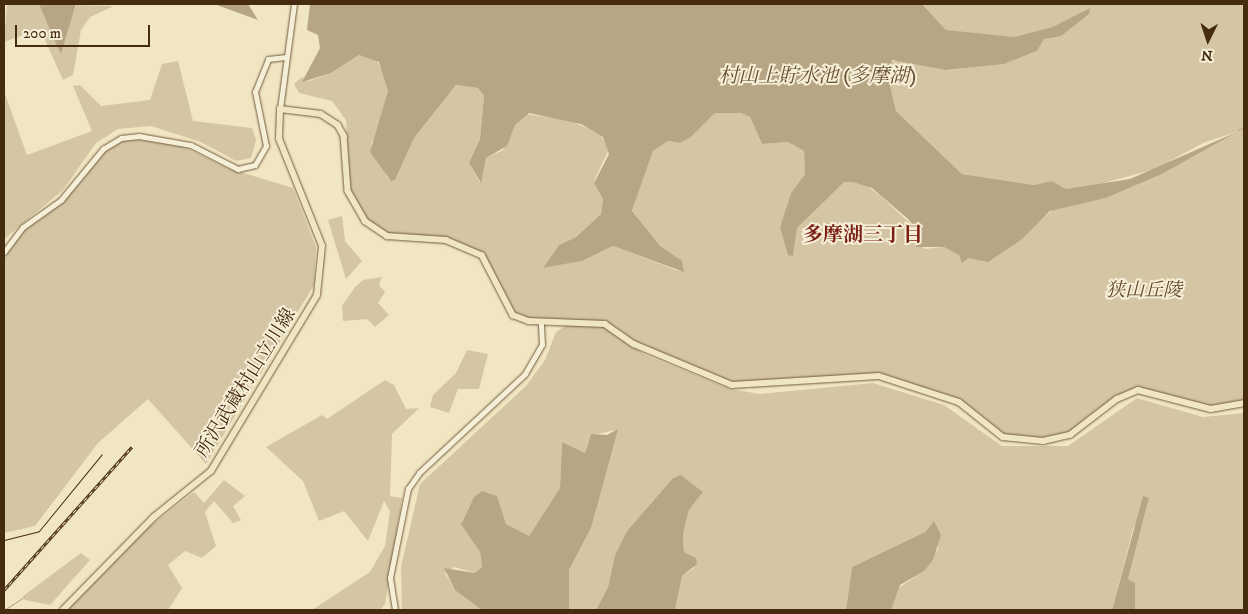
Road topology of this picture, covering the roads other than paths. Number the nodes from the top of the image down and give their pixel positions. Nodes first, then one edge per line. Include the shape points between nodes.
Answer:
1 (294, 4) edge
2 (286, 57) junction
3 (280, 109) junction
4 (4, 252) edge
5 (542, 322) junction
6 (1244, 403) edge
7 (63, 610) edge
8 (394, 610) edge

1 - 2 street
2 - 3 street
2 - 4 street via 268,59 256,92 266,146 255,165 238,169 191,145 139,136 121,138 103,149 61,200 22,227
3 - 5 main road via 321,114 338,125 344,136 349,194 365,221 387,236 446,240 474,250 487,261 512,315
3 - 7 main road, 所沢武蔵村山立川線 via 279,138 322,246 317,295 211,471 154,517
5 - 6 main road via 605,324 634,344 732,385 882,377 951,399 997,434 1016,439 1066,437 1117,399 1138,390 1211,410
5 - 8 street via 542,345 525,374 420,473 408,489 390,578

